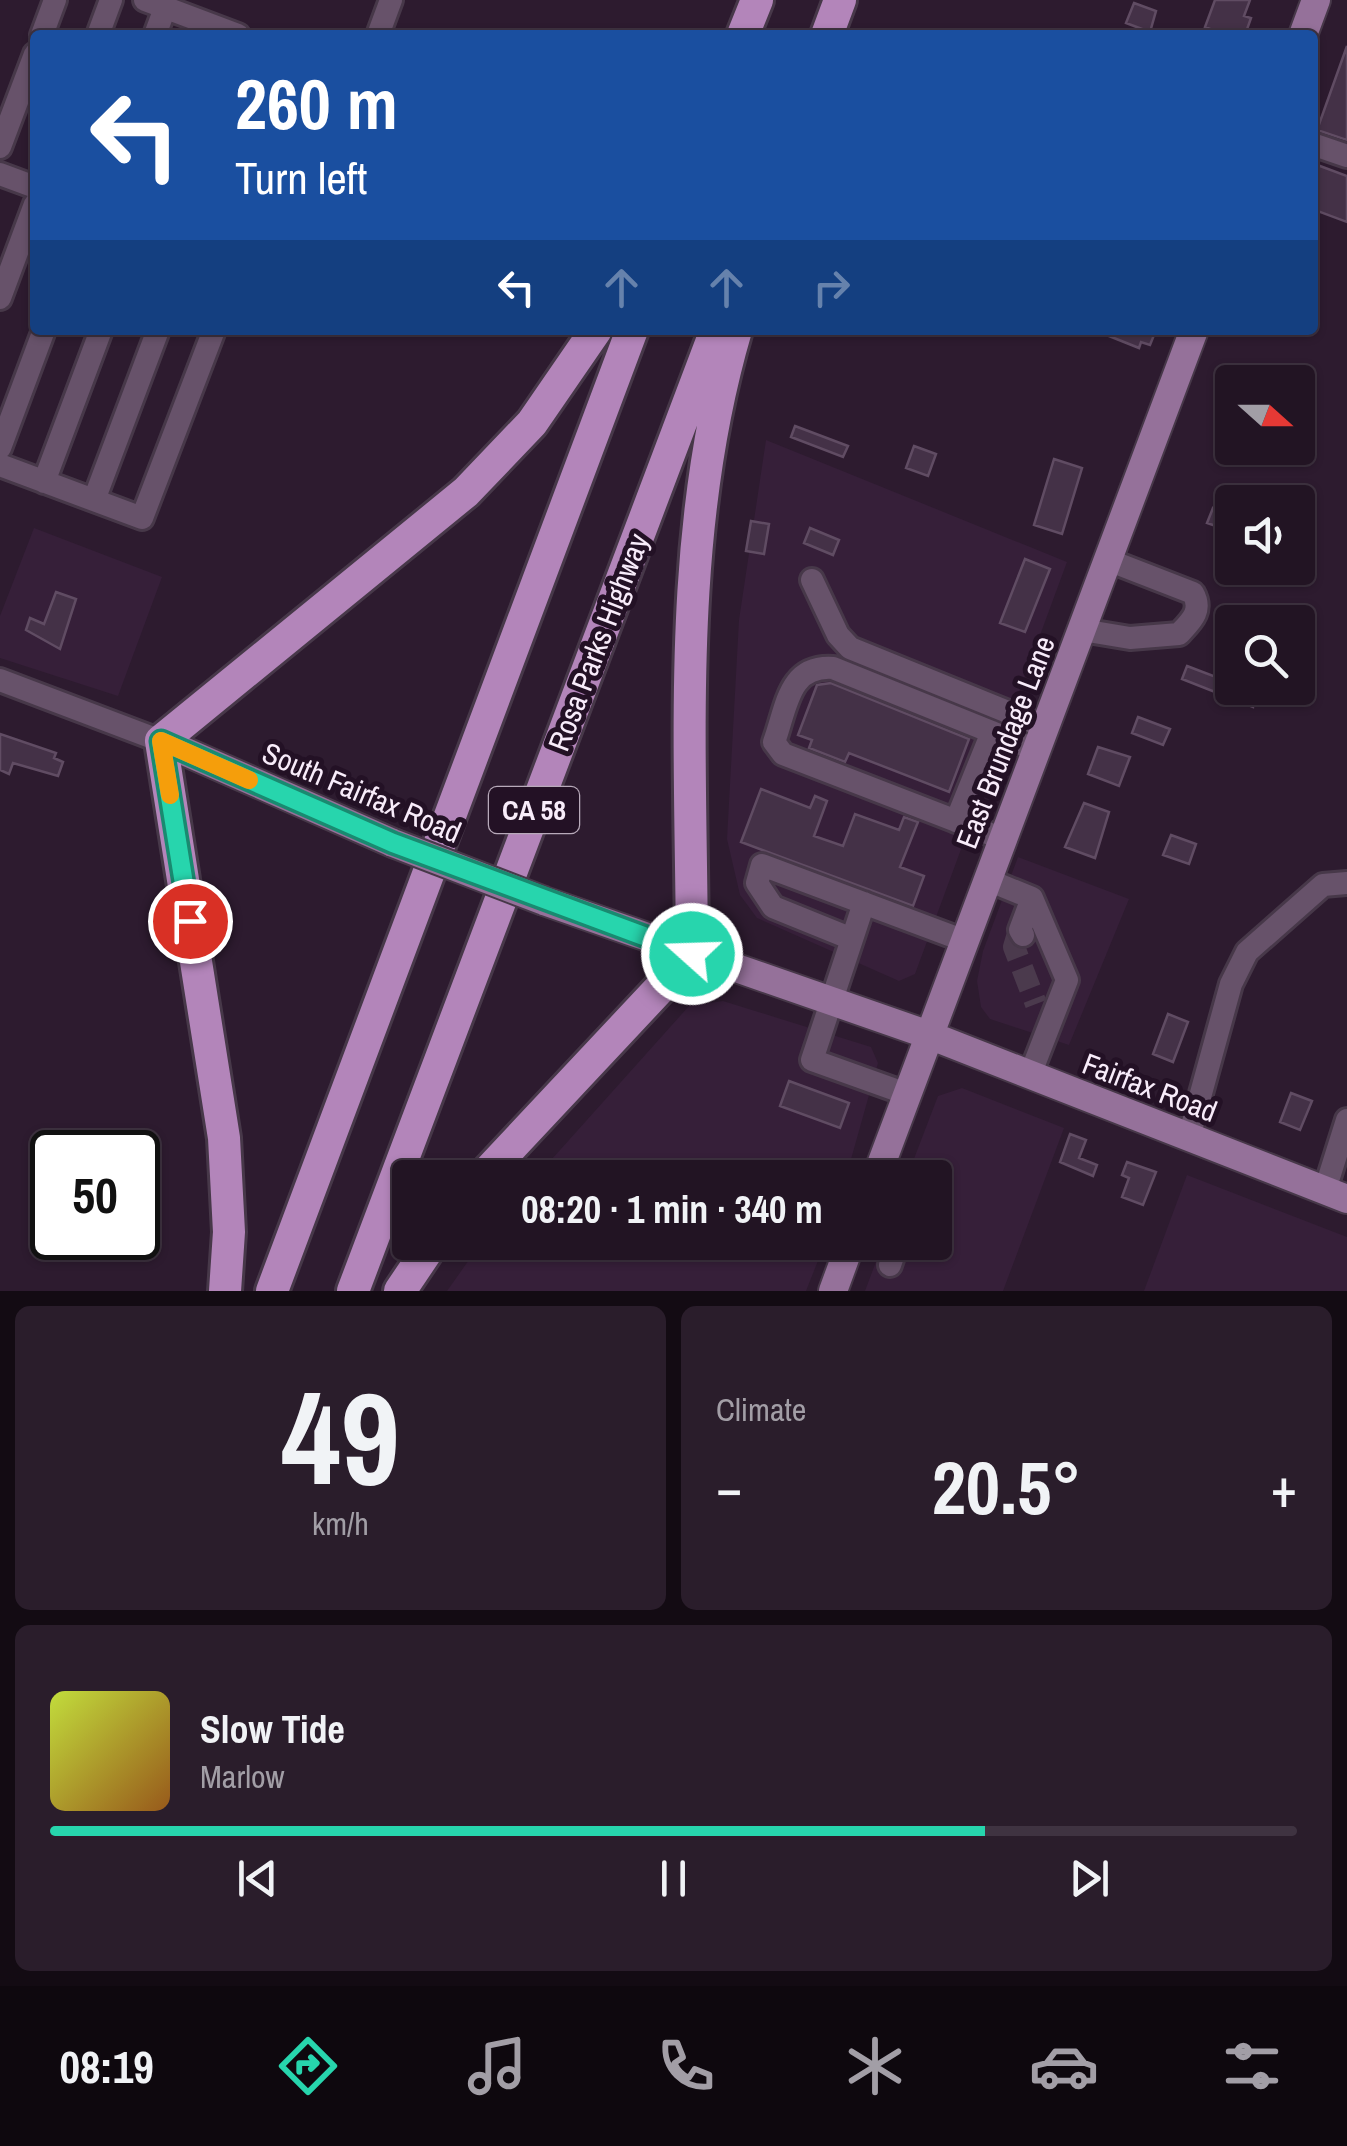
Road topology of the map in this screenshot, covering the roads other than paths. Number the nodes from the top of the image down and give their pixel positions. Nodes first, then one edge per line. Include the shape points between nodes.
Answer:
1 (55, 0) edge
2 (112, 0) edge
3 (391, 0) edge
4 (757, 0) edge
5 (1316, 0) edge
6 (155, 4) edge
7 (44, 30) edge
8 (100, 30) edge
9 (154, 30) edge
10 (211, 30) edge
11 (380, 30) edge
12 (745, 30) edge
13 (1305, 30) edge
14 (30, 67) edge
15 (1318, 146) edge
16 (0, 147) edge
17 (1347, 156) edge
18 (0, 174) edge
19 (30, 185) edge
20 (30, 217) edge
21 (0, 298) edge
22 (42, 335) edge
23 (99, 335) edge
24 (156, 335) edge
25 (212, 335) edge
26 (593, 335) edge
27 (630, 335) edge
28 (714, 335) edge
29 (735, 335) edge
30 (1192, 335) edge
31 (0, 448) edge
32 (0, 465) edge
33 (44, 482) junction
34 (94, 500) junction
35 (1108, 560) junction
36 (812, 580) dead end
37 (1082, 630) junction
38 (0, 680) edge
39 (992, 732) junction
40 (1041, 739) junction
41 (161, 741) junction
42 (956, 821) junction
43 (1003, 840) junction
44 (988, 880) junction
45 (1347, 883) edge
46 (1032, 898) junction
47 (864, 903) junction
48 (1020, 934) tunnel mouth
49 (852, 939) junction
50 (965, 940) junction
51 (692, 954) junction
52 (831, 1003) junction
53 (930, 1035) junction
54 (1030, 1074) junction
55 (907, 1094) junction
56 (1347, 1120) edge
57 (1189, 1137) junction
58 (499, 1160) edge
59 (883, 1160) edge
60 (1336, 1194) edge
61 (420, 1260) edge
62 (844, 1260) edge
63 (225, 1291) edge
64 (272, 1291) edge
65 (353, 1291) edge
66 (400, 1291) edge
67 (833, 1291) edge

1 - 7 street
2 - 8 street
3 - 11 street
4 - 12 highway
5 - 13 main road
6 - 9 street
6 - 10 street
14 - 16 street
15 - 17 street
18 - 19 street
20 - 21 street
22 - 31 street
23 - 33 street
24 - 34 street
25 - 34 street via 142,518
26 - 41 highway via 532,423 466,492
27 - 64 highway, CA 58
28 - 65 highway, Rosa Parks Highway / CA 58
29 - 51 highway via 705,464 692,577
30 - 35 main road, East Brundage Lane
32 - 33 street
33 - 34 street
35 - 37 main road, East Brundage Lane
35 - 37 street via 1193,593 1196,616 1178,634 1130,638
36 - 40 street via 850,648
37 - 40 main road, East Brundage Lane
38 - 41 street, South Fairfax Road
39 - 40 street
39 - 42 street
39 - 42 street via 834,668 813,666 799,675 774,742 783,754
40 - 43 main road, East Brundage Lane
41 - 51 main road, South Fairfax Road, bridge via 393,843
41 - 63 highway via 224,1138
42 - 43 street
43 - 44 main road, East Brundage Lane
44 - 46 street
44 - 50 main road, East Brundage Lane
45 - 57 street via 1323,886 1247,952 1231,984
46 - 48 street
46 - 54 street via 1067,980 1046,1010
47 - 49 street
47 - 49 street via 762,865 757,883 773,908
47 - 50 street
49 - 52 street
50 - 53 main road, East Brundage Lane
51 - 52 main road, South Fairfax Road
51 - 58 highway
52 - 53 main road, South Fairfax Road
52 - 55 street via 812,1060
53 - 54 main road, Fairfax Road
53 - 55 main road, East Brundage Lane
54 - 57 main road, Fairfax Road
55 - 59 main road, East Brundage Lane
56 - 60 street
57 - 60 main road, Fairfax Road
61 - 66 highway
62 - 67 main road

